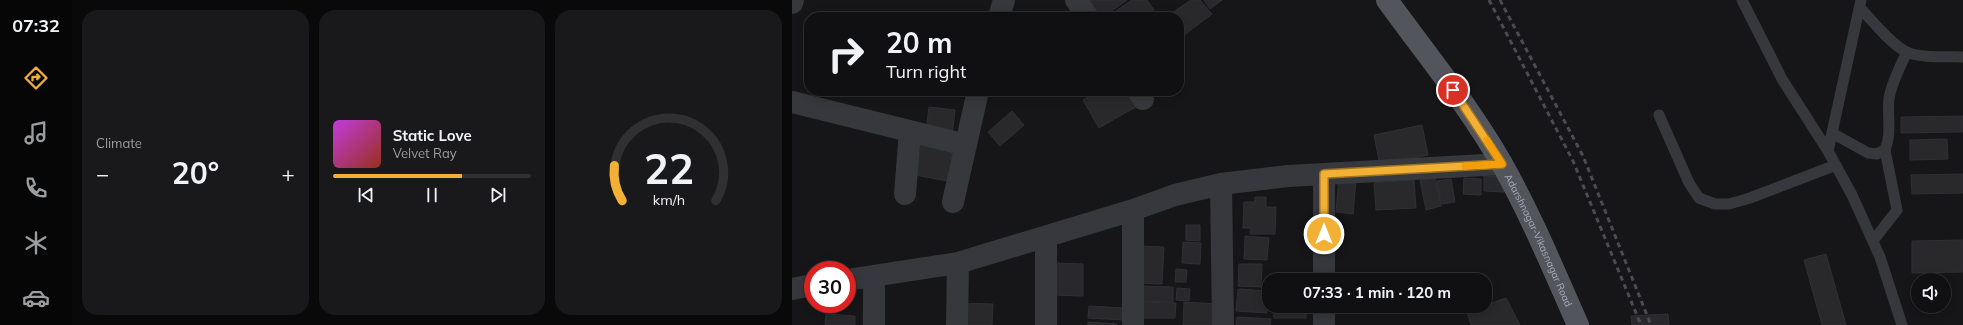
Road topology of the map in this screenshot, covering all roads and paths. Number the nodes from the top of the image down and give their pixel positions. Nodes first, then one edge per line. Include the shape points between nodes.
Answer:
1 (793, 0) edge
2 (1004, 0) edge
3 (1076, 0) edge
4 (1387, 0) edge
5 (1742, 0) edge
6 (792, 3) edge
7 (1861, 4) edge
8 (1000, 12) edge
9 (1084, 12) edge
10 (1907, 52) junction
11 (1963, 57) edge
12 (977, 96) edge
13 (792, 102) edge
14 (1659, 115) dead end
15 (910, 131) junction
16 (1832, 133) junction
17 (966, 145) junction
18 (1885, 150) junction
19 (1828, 151) junction
20 (1502, 164) junction
21 (1836, 165) junction
22 (1324, 174) junction
23 (1221, 184) junction
24 (905, 194) dead end
25 (953, 202) dead end
26 (1133, 210) junction
27 (1046, 237) junction
28 (1872, 241) junction
29 (958, 263) junction
30 (1324, 273) edge
31 (874, 276) junction
32 (856, 279) edge
33 (804, 287) edge
34 (792, 289) edge
35 (1324, 313) edge
36 (874, 325) edge
37 (957, 325) edge
38 (1046, 325) edge
39 (1134, 325) edge
40 (1223, 325) edge
41 (1324, 325) edge
42 (1578, 325) edge
43 (1902, 325) edge

1 - 6 street
2 - 8 street
3 - 9 street
4 - 20 main road, Adarshnagar-Vikasnagar Road via 1469,112
5 - 19 lane via 1782,79
7 - 10 lane via 1896,44
7 - 16 lane
10 - 11 lane
10 - 18 lane via 1889,99 1889,142
12 - 17 street
13 - 15 street
14 - 21 lane via 1689,183 1699,198 1715,204 1729,204 1750,198
15 - 17 street
15 - 24 street
16 - 18 lane via 1868,153 1877,154
16 - 19 lane
17 - 25 street
18 - 28 lane via 1897,210
19 - 21 lane
20 - 22 street
20 - 42 main road, Adarshnagar-Vikasnagar Road via 1542,241
21 - 28 lane
22 - 23 street
22 - 30 street
23 - 26 street via 1175,195
23 - 40 street
26 - 27 street
26 - 39 street
27 - 29 street
27 - 38 street
28 - 43 lane via 1880,257
29 - 31 street
29 - 37 street
31 - 32 street
31 - 36 street
33 - 34 street
35 - 41 street

